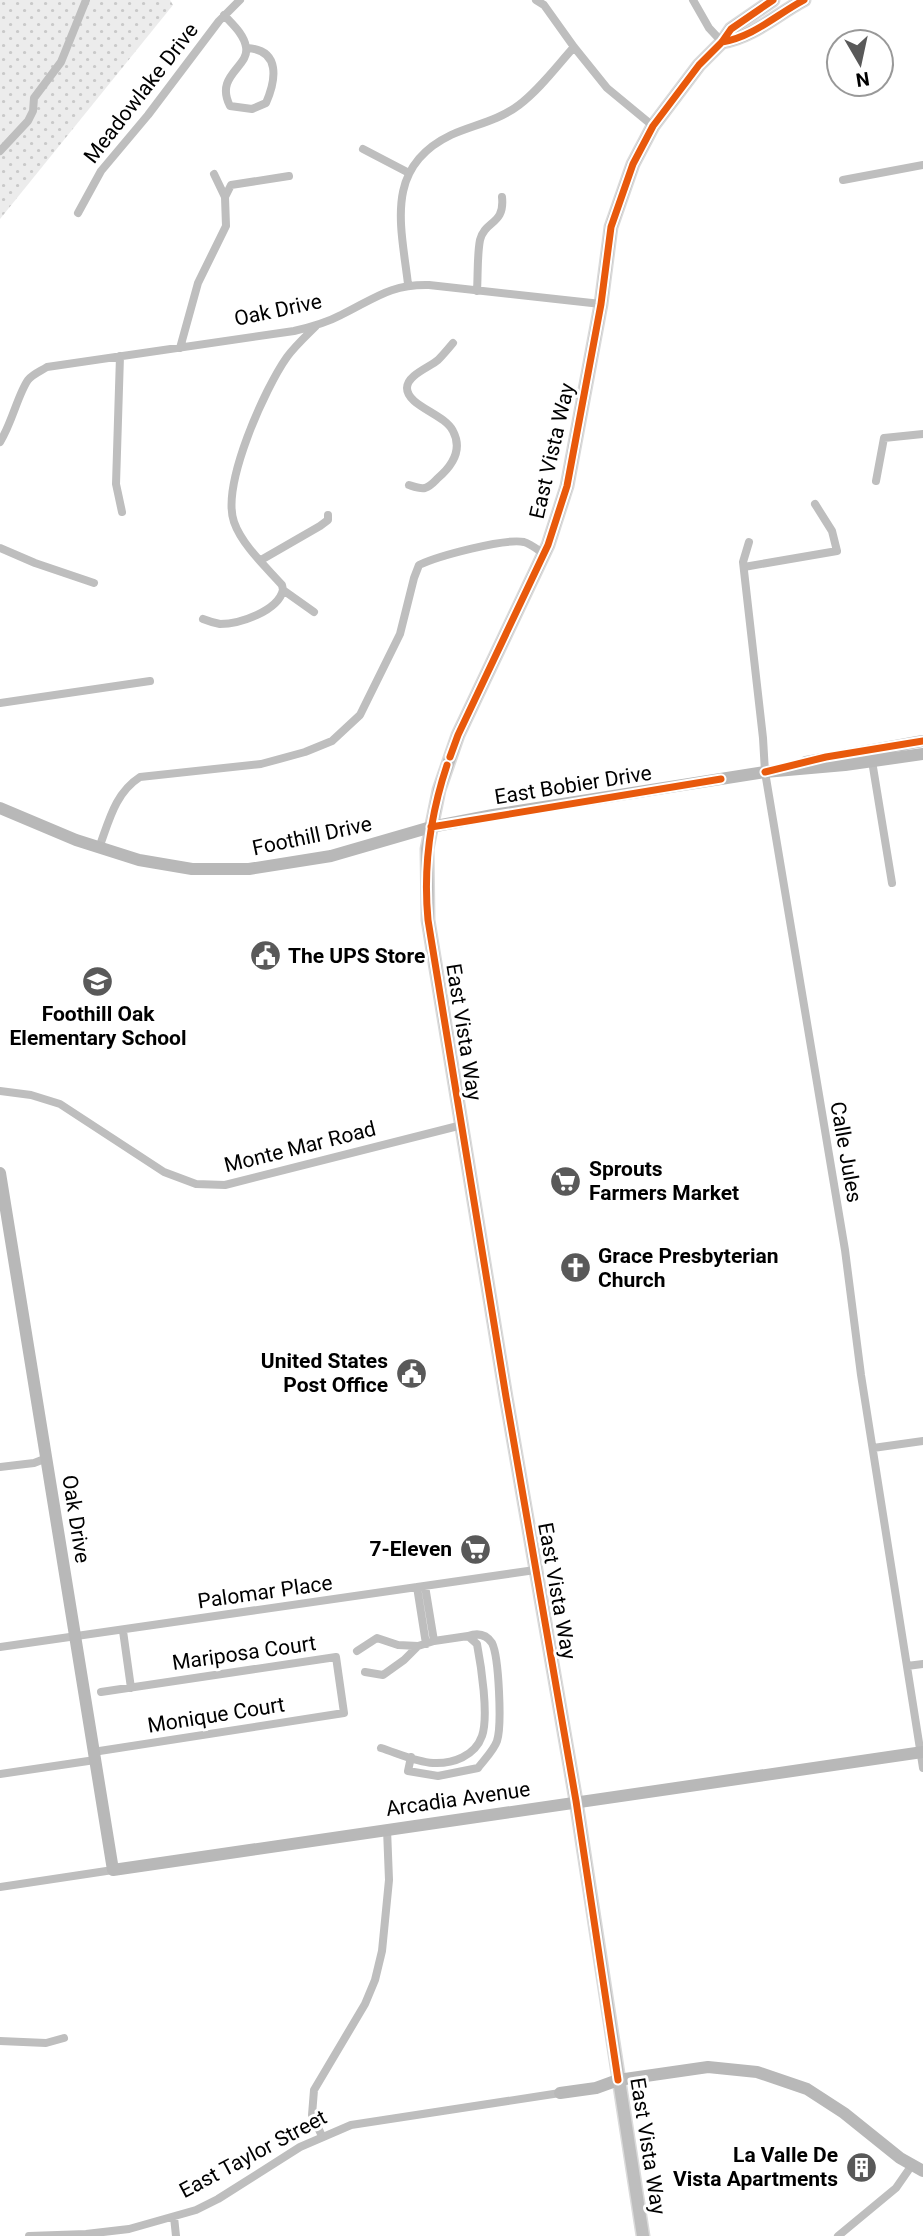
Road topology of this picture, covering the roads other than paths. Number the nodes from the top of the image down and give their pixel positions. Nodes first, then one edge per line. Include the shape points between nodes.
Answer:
1 (86, 0) edge
2 (240, 0) edge
3 (536, 0) edge
4 (693, 0) edge
5 (774, 0) edge
6 (804, 0) edge
7 (224, 15) junction
8 (722, 42) junction
9 (573, 47) junction
10 (247, 48) junction
11 (653, 126) junction
12 (363, 149) dead end
13 (0, 151) edge
14 (923, 165) edge
15 (409, 173) junction
16 (214, 174) dead end
17 (289, 176) dead end
18 (843, 180) dead end
19 (225, 197) junction
20 (502, 197) dead end
21 (78, 213) dead end
22 (408, 284) junction
23 (477, 291) junction
24 (601, 304) junction
25 (316, 326) junction
26 (453, 343) dead end
27 (180, 348) junction
28 (120, 356) junction
29 (923, 433) edge
30 (0, 442) edge
31 (876, 481) dead end
32 (410, 485) dead end
33 (815, 504) dead end
34 (122, 512) dead end
35 (328, 515) dead end
36 (749, 542) dead end
37 (0, 548) edge
38 (544, 554) junction
39 (261, 560) junction
40 (744, 568) junction
41 (94, 583) dead end
42 (283, 590) junction
43 (314, 612) dead end
44 (203, 619) dead end
45 (150, 681) dead end
46 (0, 703) edge
47 (923, 741) edge
48 (923, 754) edge
49 (872, 761) junction
50 (765, 772) junction
51 (0, 808) edge
52 (431, 827) junction
53 (99, 848) junction
54 (892, 883) dead end
55 (0, 1091) edge
56 (462, 1125) junction
57 (0, 1176) edge
58 (923, 1441) edge
59 (873, 1448) junction
60 (47, 1458) junction
61 (0, 1467) edge
62 (536, 1570) junction
63 (421, 1587) junction
64 (123, 1631) junction
65 (468, 1636) junction
66 (75, 1638) junction
67 (426, 1644) junction
68 (0, 1647) edge
69 (357, 1651) dead end
70 (923, 1664) edge
71 (907, 1666) junction
72 (365, 1672) dead end
73 (131, 1688) junction
74 (101, 1692) dead end
75 (344, 1713) joint
76 (381, 1748) dead end
77 (922, 1752) edge
78 (94, 1756) junction
79 (411, 1757) junction
80 (923, 1768) edge
81 (0, 1774) edge
82 (576, 1801) junction
83 (387, 1829) junction
84 (113, 1870) junction
85 (0, 1887) edge
86 (64, 2038) dead end
87 (0, 2041) edge
88 (618, 2080) junction
89 (559, 2094) joint
90 (323, 2136) junction
91 (917, 2168) edge
92 (174, 2217) junction
93 (29, 2236) edge
94 (176, 2236) edge
95 (643, 2236) edge
96 (838, 2236) edge

1 - 13 street via 61,62 34,98 28,121
2 - 7 street, Meadowlake Drive
3 - 9 street
4 - 8 street
5 - 8 main road, East Vista Way via 731,29
6 - 8 main road, East Vista Way via 743,39
7 - 10 street
7 - 21 street, Meadowlake Drive via 101,171
8 - 11 main road, East Vista Way
9 - 11 street via 607,88
9 - 15 street via 518,106 429,148
10 - 10 street via 226,81 227,100 230,106 252,109 266,103 275,72 265,52
11 - 24 main road, East Vista Way via 633,164 611,227
12 - 15 street
14 - 18 street
15 - 22 street via 399,210
16 - 19 street
17 - 19 street via 231,185
19 - 27 street via 226,226 198,283
20 - 23 street via 500,215 480,239
22 - 23 street, Oak Drive
22 - 25 street, Oak Drive
23 - 24 street, Oak Drive
24 - 38 main road, East Vista Way via 567,486
25 - 27 street, Oak Drive
25 - 39 street via 273,380 238,467 231,504 233,521
26 - 32 street via 407,386 418,404 453,430 457,454 430,486
27 - 28 street, Oak Drive
28 - 30 street, Oak Drive via 47,367 34,374
28 - 34 street via 116,484
29 - 31 street via 884,438
33 - 40 street via 832,531 837,551
35 - 39 street via 320,526
36 - 40 street, Calle Jules
37 - 41 street
38 - 52 main road, East Vista Way via 458,735
38 - 53 street via 526,542 503,542 419,565 400,634 360,715 332,741 261,764 140,777 127,785 114,805
39 - 42 street
40 - 50 street, Calle Jules
42 - 43 street
42 - 44 street via 279,600 242,621 219,624
45 - 46 street
47 - 50 street, East Bobier Drive
48 - 49 street, East Bobier Drive
49 - 50 street, East Bobier Drive
49 - 54 street
50 - 52 street, East Bobier Drive
50 - 59 street, Calle Jules via 845,1250
51 - 53 street, Foothill Drive
52 - 53 street, Foothill Drive via 331,856 249,869 192,869
52 - 56 main road, East Vista Way via 428,920
55 - 56 street, Monte Mar Road via 60,1104 164,1172 209,1186
56 - 62 main road, East Vista Way
57 - 60 street, Oak Drive
58 - 59 street
59 - 71 street, Calle Jules
60 - 61 street
60 - 66 street, Oak Drive
62 - 63 street, Palomar Place
62 - 82 main road, East Vista Way
63 - 64 street, Palomar Place
63 - 67 street
64 - 66 street, Palomar Place
64 - 73 street
65 - 67 street
65 - 79 street via 478,1649 484,1699 482,1735 462,1759 433,1763
65 - 79 street via 483,1635 493,1646 500,1695 496,1743 478,1768 450,1774 408,1771
66 - 68 street, Palomar Place
66 - 78 street, Oak Drive
67 - 69 street via 398,1645 377,1638
67 - 72 street via 383,1675
70 - 71 street
71 - 77 street, Calle Jules
73 - 74 street, Mariposa Court
73 - 75 street, Mariposa Court via 336,1657
75 - 78 street, Monique Court
76 - 79 street
77 - 80 street, Calle Jules
77 - 82 street, Arcadia Avenue
78 - 81 street, Monique Court
78 - 84 street, Oak Drive
82 - 83 street, Arcadia Avenue
82 - 88 main road, East Vista Way
83 - 84 street, Arcadia Avenue
83 - 90 street via 389,1880 382,1951 365,2004 314,2090 312,2115
84 - 85 street, Arcadia Avenue
86 - 87 street via 46,2043
88 - 89 street, East Taylor Street
88 - 91 street, East Taylor Street via 708,2067 757,2072 807,2089
88 - 95 main road, East Vista Way
89 - 90 street, East Taylor Street via 403,2115 351,2125
90 - 92 street, East Taylor Street via 218,2199
91 - 96 street
92 - 93 street, East Taylor Street via 118,2230
92 - 94 street

